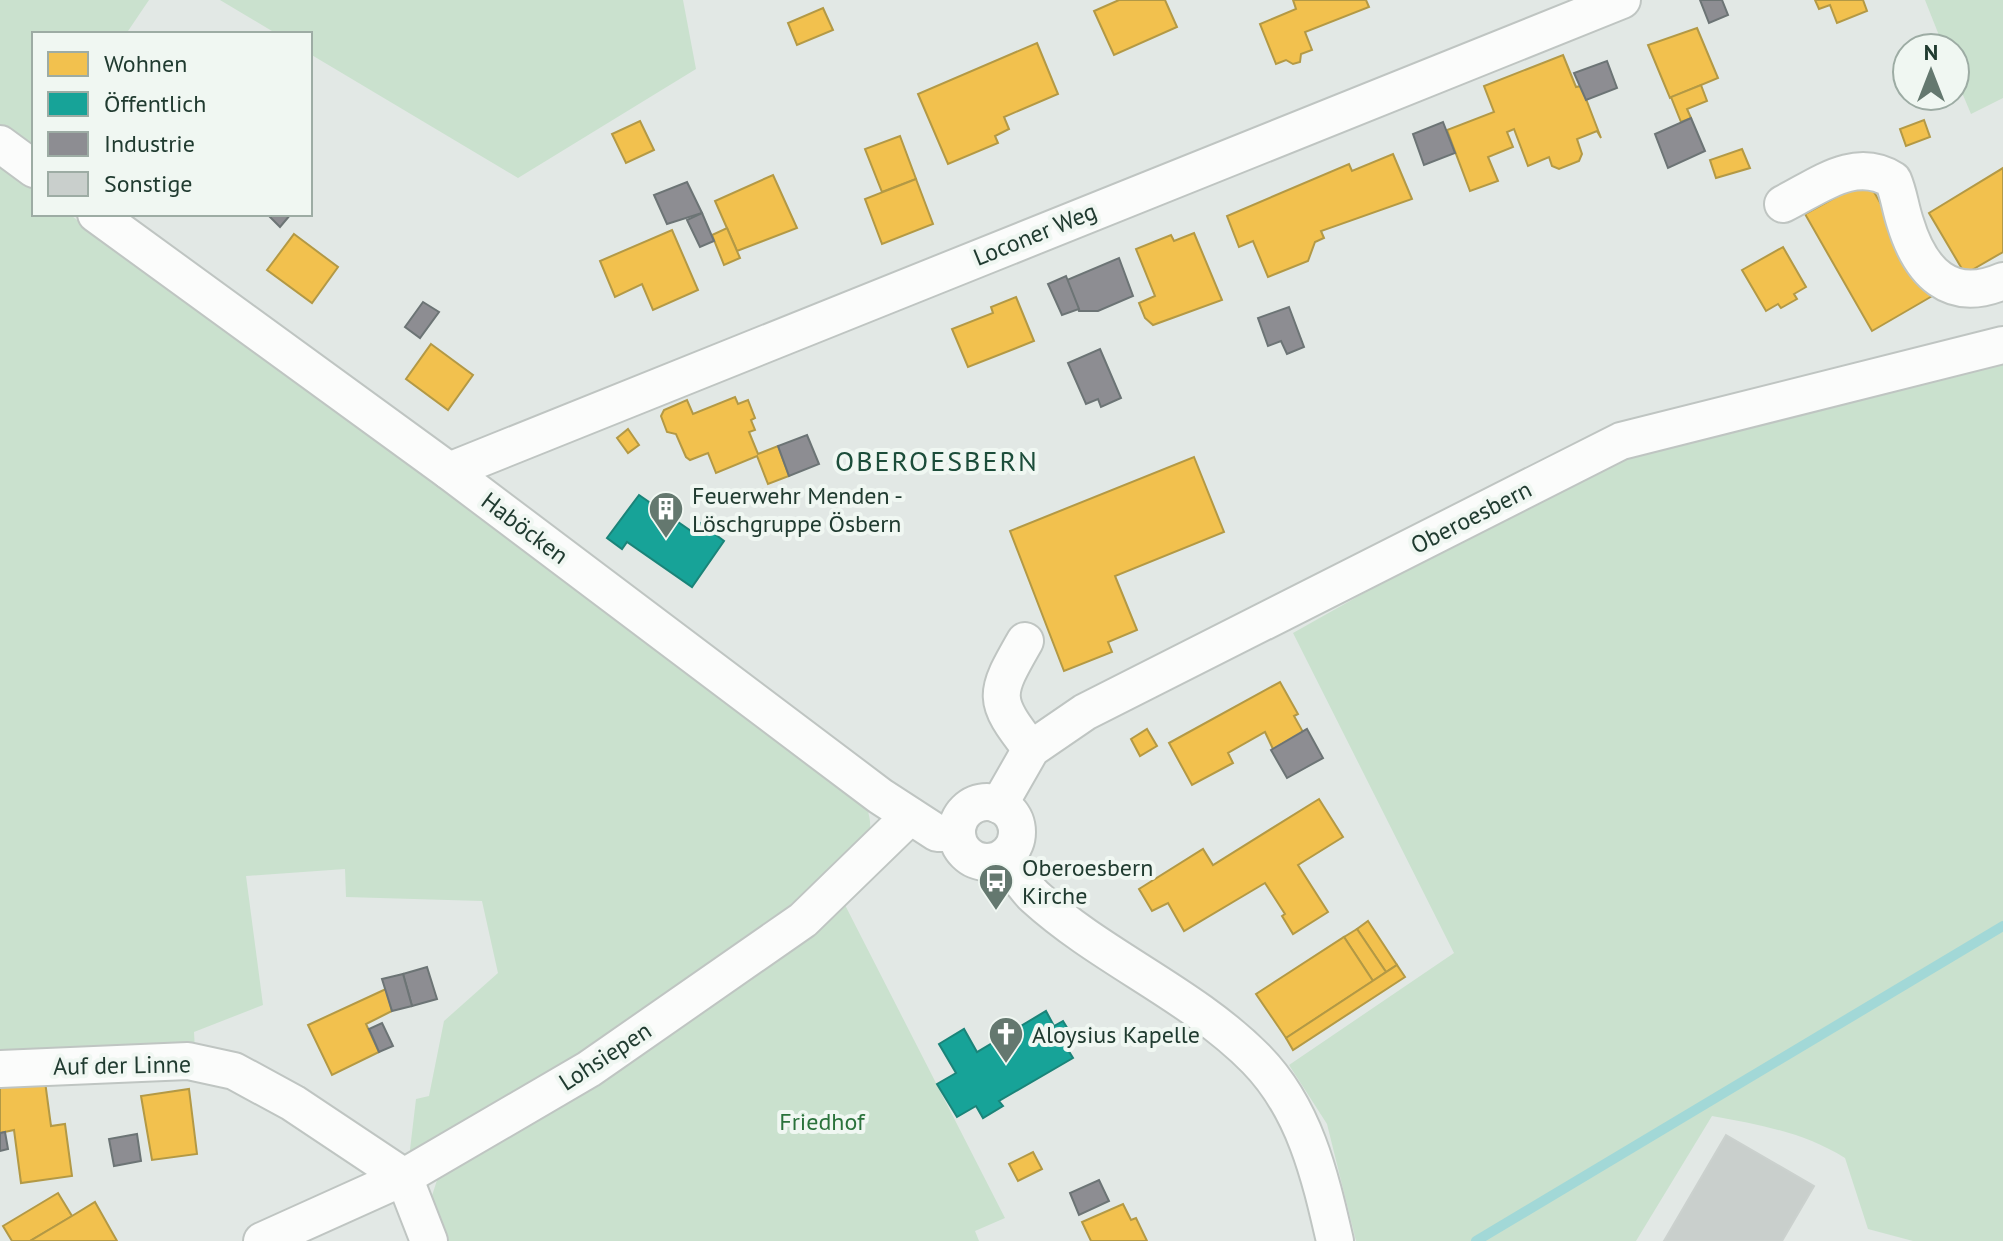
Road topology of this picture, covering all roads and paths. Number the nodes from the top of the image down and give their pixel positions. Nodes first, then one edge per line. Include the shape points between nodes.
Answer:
1 (1622, 0) edge
2 (0, 144) edge
3 (32, 168) edge
4 (1783, 204) dead end
5 (99, 216) edge
6 (2003, 281) edge
7 (2003, 345) edge
8 (449, 471) junction
9 (1025, 641) dead end
10 (1031, 749) junction
11 (999, 805) junction
12 (910, 816) junction
13 (957, 833) junction
14 (1005, 858) junction
15 (0, 1069) edge
16 (404, 1177) junction
17 (262, 1241) edge
18 (429, 1241) edge
19 (1335, 1241) edge

1 - 8 street, Loconer Weg
2 - 3 street
4 - 6 street via 1852,170 1878,171 1893,180 1905,223 1937,278 1968,291
5 - 8 street, Haböcken
7 - 10 street, Oberoesbern via 1621,441 1085,712
8 - 12 street, Haböcken
9 - 10 street via 1000,684 1004,714
10 - 11 street, Oberoesbern
11 - 13 street via 975,805
11 - 14 street via 1008,810 1017,828
12 - 13 street, Haböcken via 937,833
12 - 16 street, Lohsiepen via 803,920 589,1069
13 - 14 street via 961,848 977,860
14 - 19 street via 1032,895 1258,1061 1288,1102 1315,1154
15 - 16 street, Auf der Linne via 188,1061 234,1071 293,1103
16 - 17 street, Lohsiepen
16 - 18 street

